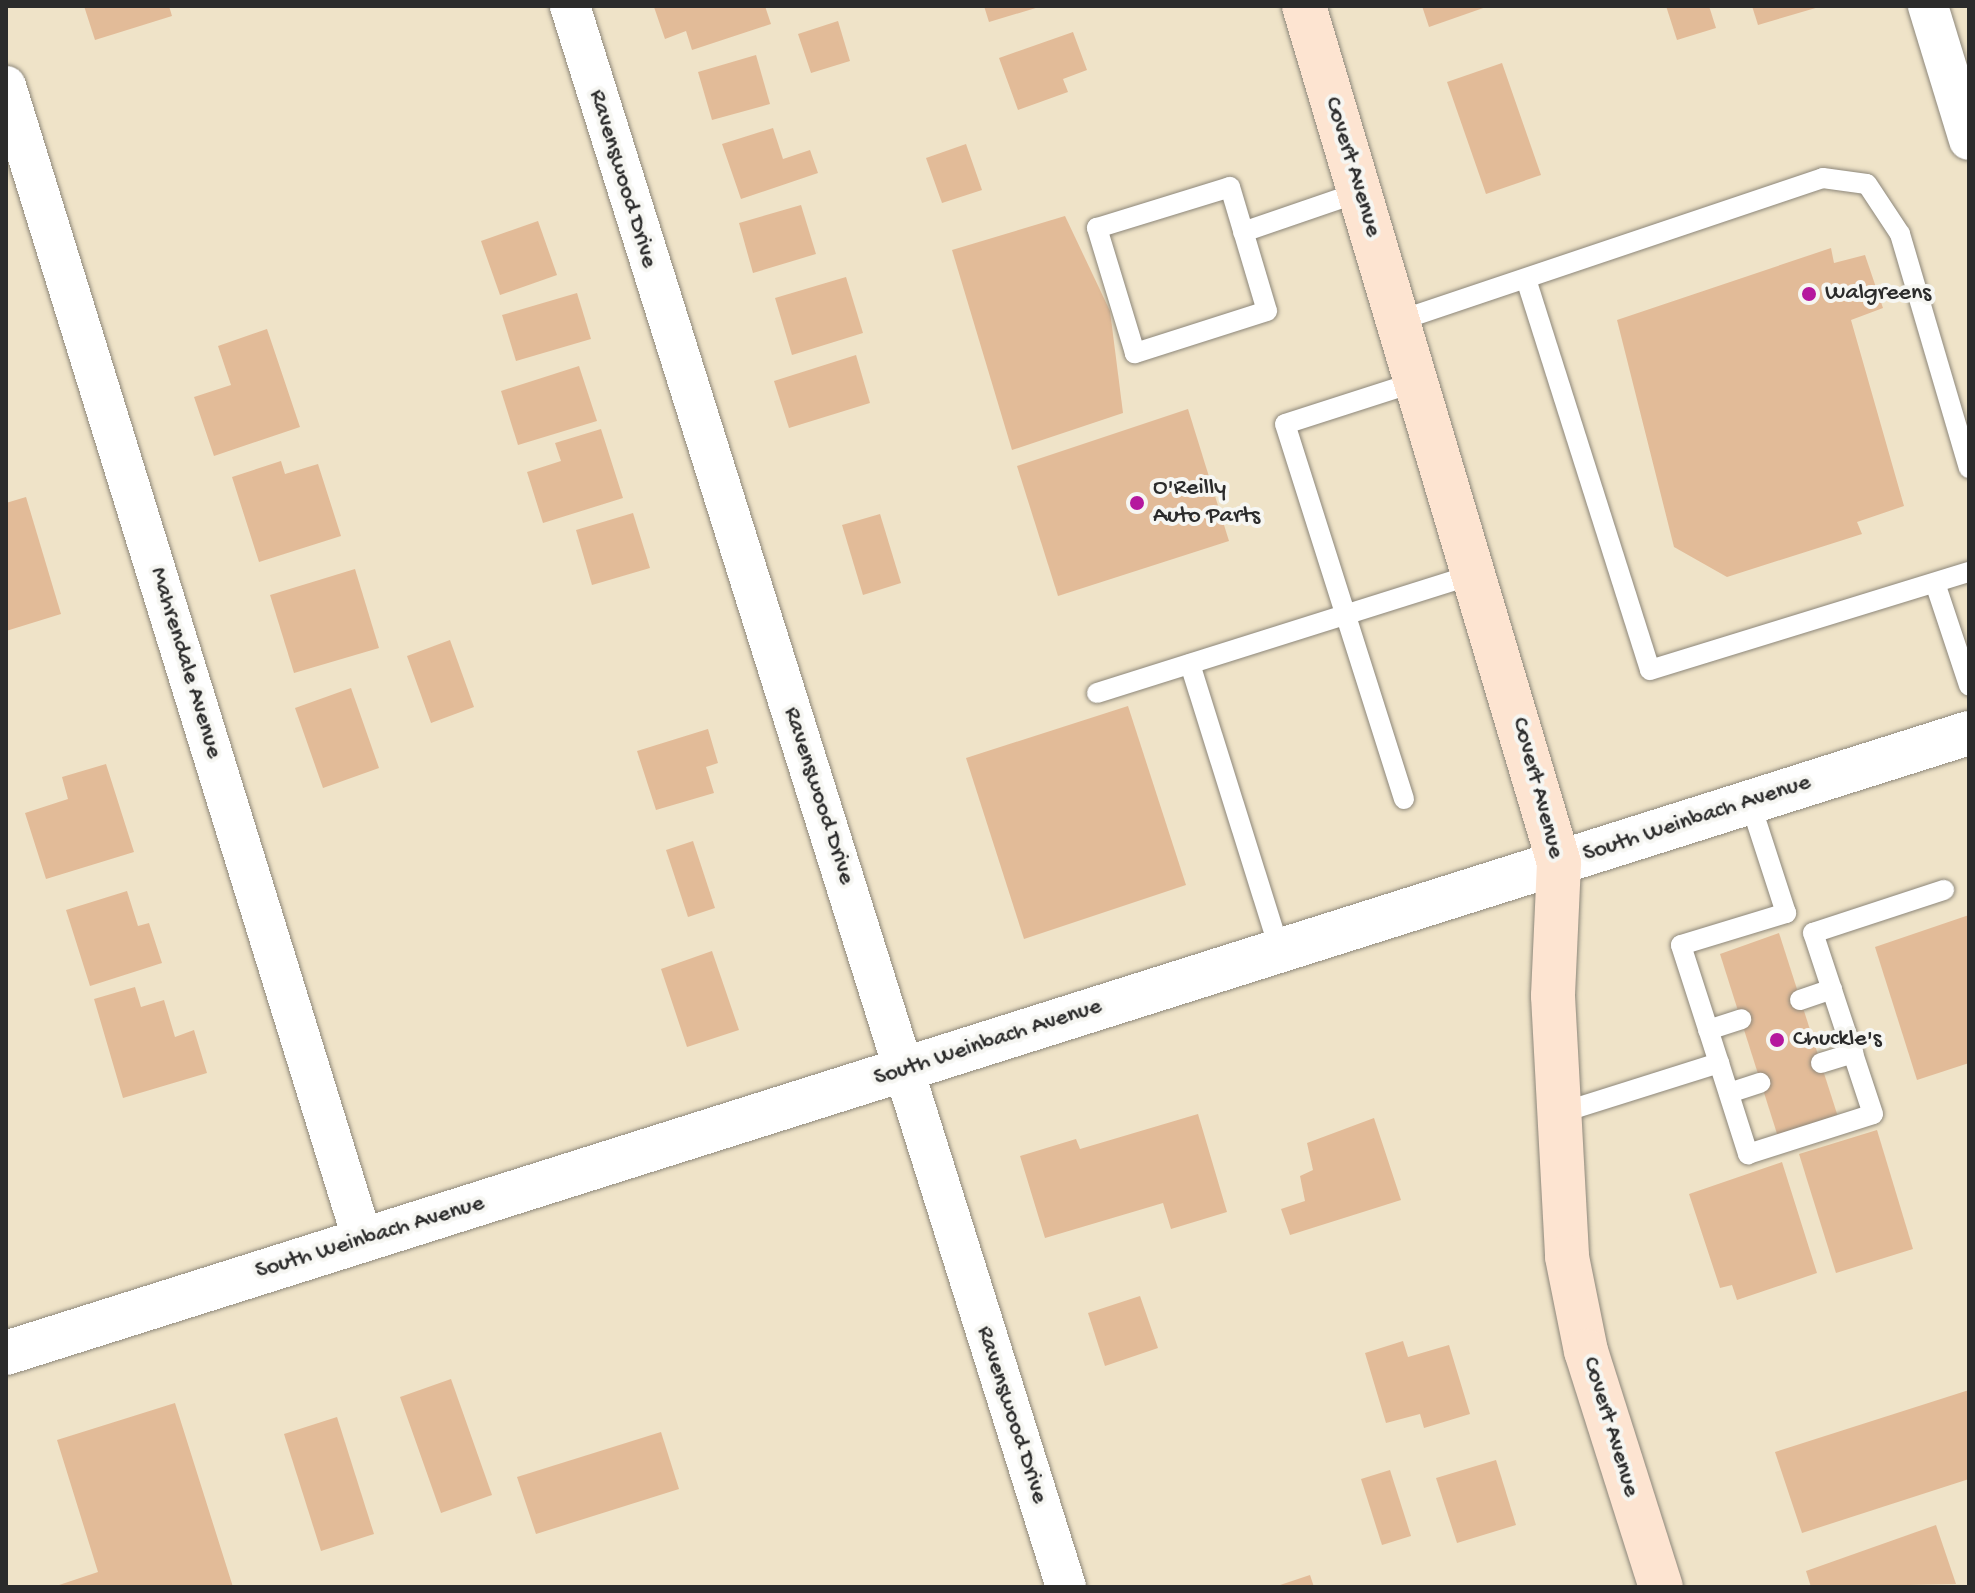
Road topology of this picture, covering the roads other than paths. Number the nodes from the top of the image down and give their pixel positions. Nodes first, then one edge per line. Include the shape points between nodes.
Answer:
1 (570, 6) edge
2 (1304, 6) edge
3 (1928, 6) edge
4 (6, 86) edge
5 (1969, 140) edge
6 (1360, 192) junction
7 (1243, 232) junction
8 (1526, 279) junction
9 (1398, 321) junction
10 (1416, 382) junction
11 (1969, 468) edge
12 (1969, 572) edge
13 (1475, 574) junction
14 (1935, 583) junction
15 (1346, 616) junction
16 (1190, 664) junction
17 (1969, 685) edge
18 (1097, 693) dead end
19 (1969, 733) edge
20 (1404, 799) dead end
21 (1750, 802) junction
22 (1559, 863) junction
23 (1944, 890) dead end
24 (1786, 913) junction
25 (1813, 933) junction
26 (1280, 951) junction
27 (1832, 989) junction
28 (1800, 1000) dead end
29 (1741, 1019) dead end
30 (1708, 1030) junction
31 (1853, 1053) junction
32 (1719, 1063) junction
33 (1821, 1063) dead end
34 (902, 1070) junction
35 (1760, 1083) dead end
36 (1729, 1093) junction
37 (1557, 1114) junction
38 (363, 1241) junction
39 (6, 1353) edge
40 (1066, 1587) edge
41 (1661, 1587) edge

1 - 34 street, Ravenswood Drive
2 - 6 main road, Covert Avenue
3 - 5 street
4 - 38 street, Mahrendale Avenue
6 - 7 lane
6 - 9 main road, Covert Avenue
7 - 7 lane via 1267,311 1135,353 1097,228 1230,187
8 - 9 lane
8 - 11 lane via 1823,178 1867,184 1900,234
8 - 14 lane via 1650,670
9 - 10 main road, Covert Avenue
10 - 13 main road, Covert Avenue
10 - 15 lane via 1285,424
12 - 14 lane
13 - 15 lane
13 - 22 main road, Covert Avenue
14 - 17 lane
15 - 16 lane
15 - 20 lane
16 - 18 lane
16 - 26 lane
19 - 21 street, South Weinbach Avenue
21 - 22 street, South Weinbach Avenue
21 - 24 lane
22 - 26 street, South Weinbach Avenue
22 - 37 main road, Covert Avenue
23 - 25 lane
24 - 25 lane
24 - 30 lane via 1681,945
25 - 27 lane
26 - 34 street, South Weinbach Avenue
27 - 28 lane
27 - 31 lane
29 - 30 lane
30 - 32 lane
31 - 33 lane
31 - 36 lane via 1873,1114 1762,1150 1748,1154
32 - 36 lane
32 - 37 lane
34 - 38 street, South Weinbach Avenue
34 - 40 street, Ravenswood Drive
35 - 36 lane
37 - 41 main road, Covert Avenue via 1561,1211 1586,1351
38 - 39 street, South Weinbach Avenue

